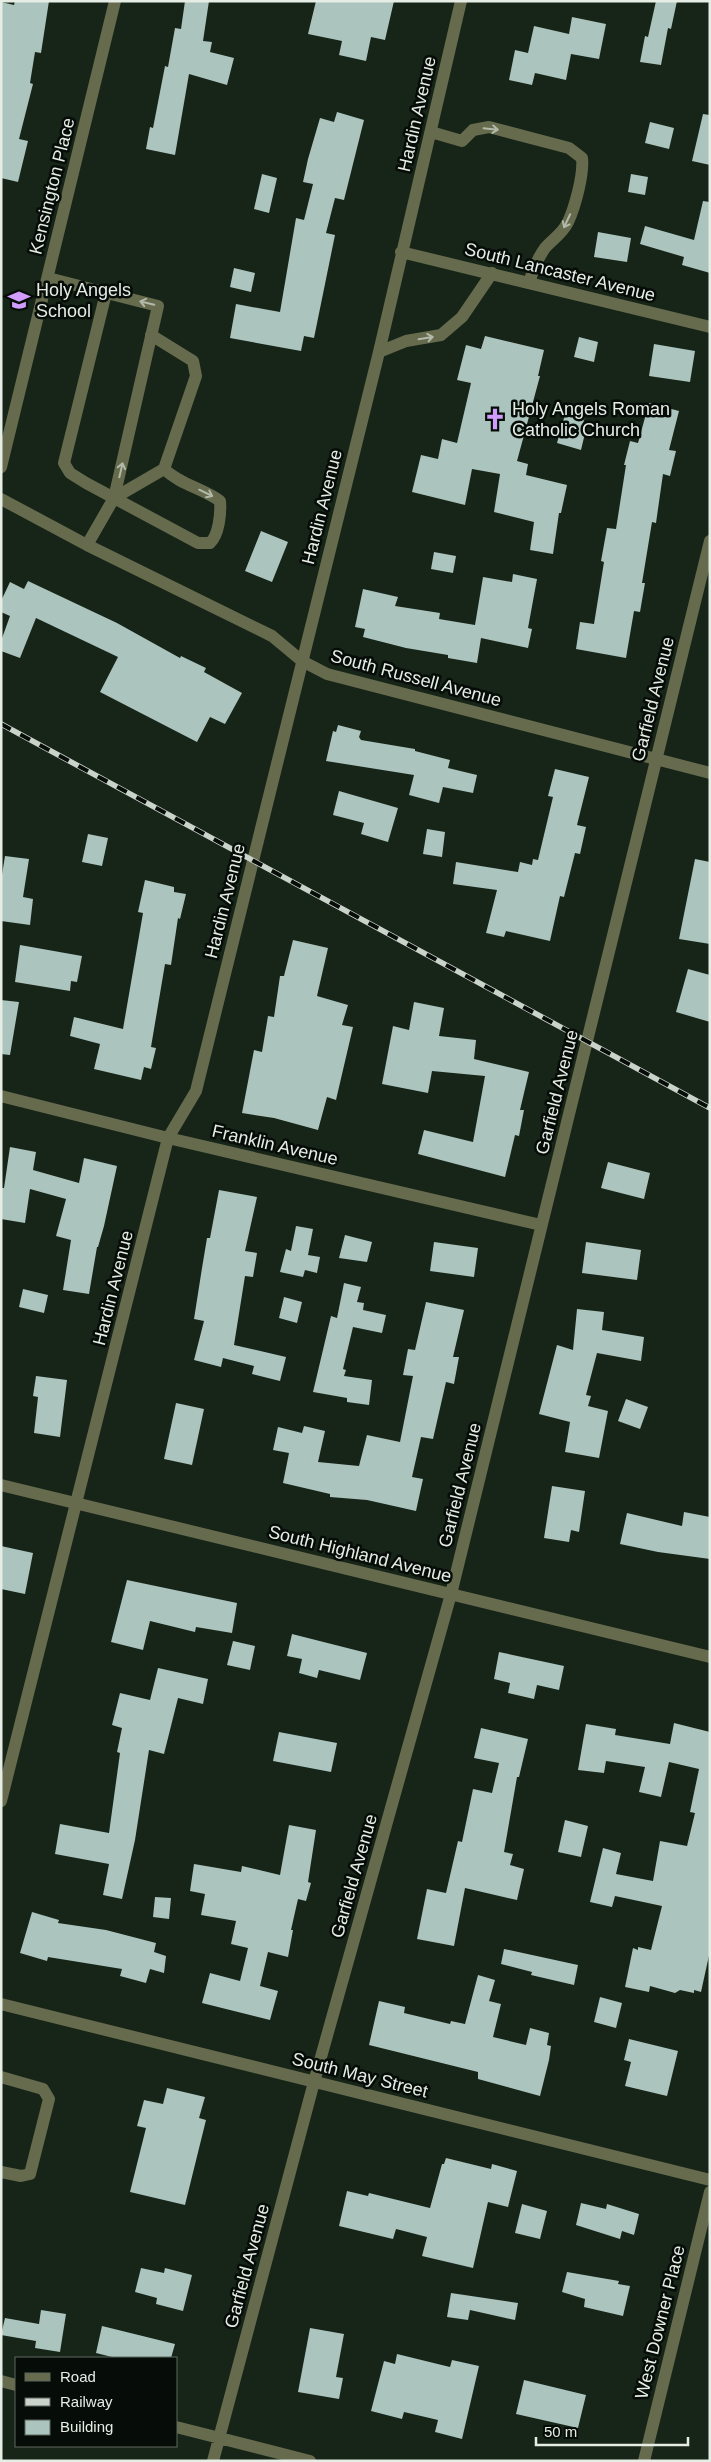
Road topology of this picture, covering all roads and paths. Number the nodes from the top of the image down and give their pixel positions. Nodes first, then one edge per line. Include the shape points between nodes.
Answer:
1 (115, 1) edge
2 (461, 1) edge
3 (431, 132) junction
4 (401, 252) junction
5 (492, 274) junction
6 (48, 278) junction
7 (529, 283) junction
8 (106, 293) junction
9 (710, 327) edge
10 (151, 335) junction
11 (380, 352) junction
12 (1, 467) edge
13 (164, 469) junction
14 (114, 498) junction
15 (1, 499) edge
16 (710, 541) edge
17 (87, 545) junction
18 (302, 661) junction
19 (656, 760) junction
20 (710, 773) edge
21 (1, 1096) edge
22 (168, 1138) junction
23 (542, 1225) junction
24 (1, 1485) edge
25 (76, 1503) junction
26 (452, 1594) junction
27 (710, 1657) edge
28 (1, 1801) edge
29 (1, 2004) edge
30 (1, 2077) edge
31 (314, 2082) junction
32 (1, 2172) edge
33 (710, 2180) edge
34 (710, 2192) edge
35 (1, 2381) edge
36 (15, 2385) edge
37 (178, 2428) edge
38 (219, 2438) junction
39 (213, 2461) edge
40 (310, 2461) edge
41 (644, 2461) edge

1 - 6 street, Kensington Place
2 - 3 street, Hardin Avenue
3 - 4 street, Hardin Avenue
3 -> 7 street via 462,140 472,130 488,128 569,148 582,158 583,168 568,222 534,265
4 - 5 street, South Lancaster Avenue
4 - 11 street, Hardin Avenue
5 - 7 street, South Lancaster Avenue
11 -> 5 street via 406,341 440,335 462,317
6 - 8 street
6 - 12 street, Kensington Place
7 - 9 street, South Lancaster Avenue
10 -> 8 street via 158,306
8 - 14 street via 64,463 70,473
10 - 13 street via 193,362 196,376
14 -> 10 street
11 - 18 street, Hardin Avenue
13 - 14 street
13 -> 14 street via 176,480 220,501 217,528 210,543 198,543
14 - 17 street
15 - 17 street, South Russell Avenue
16 - 19 street, Garfield Avenue
17 - 18 street, South Russell Avenue via 272,636
18 - 19 street, South Russell Avenue via 327,674
18 - 22 street, Hardin Avenue via 196,1091
19 - 20 street, South Russell Avenue
19 - 23 street, Garfield Avenue
21 - 22 street, Franklin Avenue
22 - 23 street, Franklin Avenue
22 - 25 street, Hardin Avenue
23 - 26 street, Garfield Avenue
24 - 25 street, South Highland Avenue
25 - 26 street, South Highland Avenue
25 - 28 street, Hardin Avenue
26 - 27 street, South Highland Avenue
26 - 31 street, Garfield Avenue
29 - 31 street, South May Street
30 - 32 street via 43,2089 49,2099 30,2174 21,2176
31 - 33 street, South May Street
31 - 38 street, Garfield Avenue
34 - 41 street, West Downer Place
35 - 36 street
37 - 38 street
38 - 39 street, Garfield Avenue
38 - 40 street

